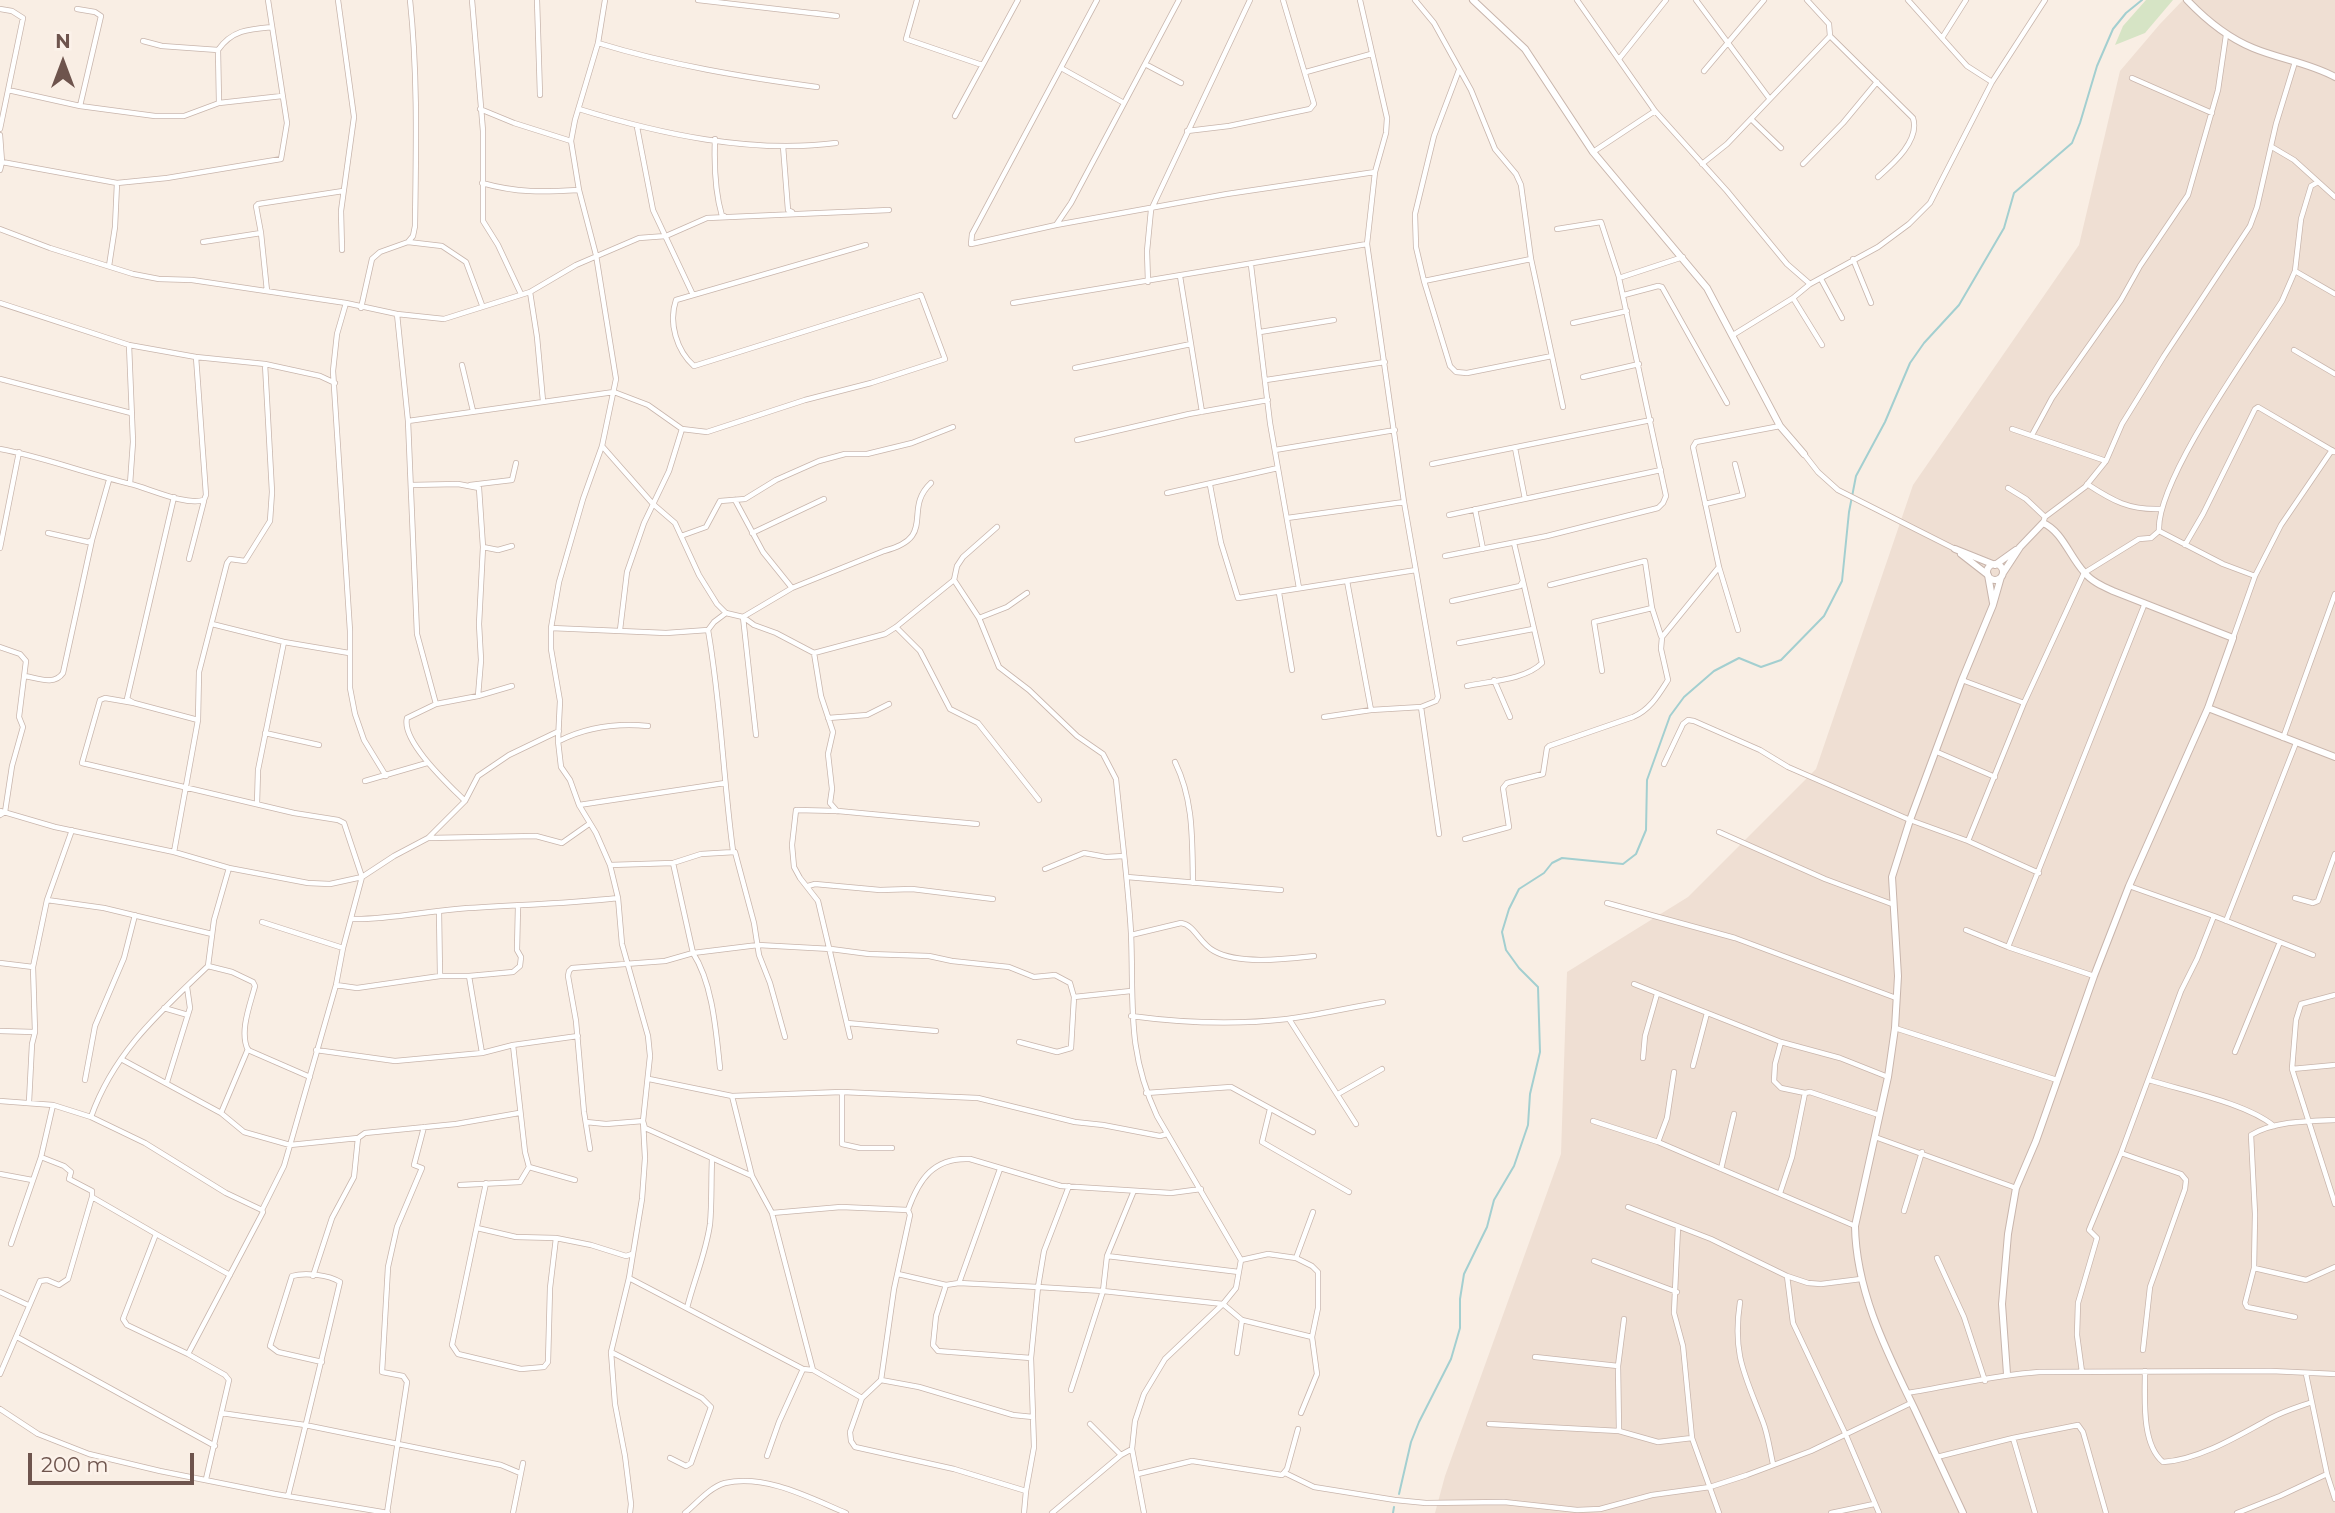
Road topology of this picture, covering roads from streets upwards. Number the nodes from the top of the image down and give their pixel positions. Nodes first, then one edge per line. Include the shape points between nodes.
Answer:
1 (268, 0) edge
2 (338, 0) edge
3 (410, 0) edge
4 (472, 0) edge
5 (537, 0) edge
6 (605, 0) edge
7 (698, 0) edge
8 (917, 0) edge
9 (1018, 0) edge
10 (1097, 0) edge
11 (1178, 0) edge
12 (1251, 0) edge
13 (1283, 0) edge
14 (1360, 0) edge
15 (1415, 0) edge
16 (1473, 0) edge
17 (1577, 0) edge
18 (1665, 0) edge
19 (1696, 0) edge
20 (1764, 0) edge
21 (1807, 0) edge
22 (1908, 0) edge
23 (1966, 0) edge
24 (2045, 0) edge
25 (2187, 0) edge
26 (0, 9) edge
27 (77, 9) dead end
28 (814, 13) dead end
29 (272, 27) junction
30 (2226, 35) junction
31 (1830, 36) junction
32 (1942, 38) junction
33 (143, 41) dead end
34 (598, 43) junction
35 (1729, 43) junction
36 (218, 50) junction
37 (1371, 54) junction
38 (1619, 58) junction
39 (2295, 62) junction
40 (1144, 64) junction
41 (982, 65) junction
42 (1060, 68) junction
43 (1459, 70) junction
44 (1704, 71) dead end
45 (1306, 72) junction
46 (2335, 77) edge
47 (2132, 78) dead end
48 (1877, 82) junction
49 (1992, 82) junction
50 (1181, 83) dead end
51 (817, 87) dead end
52 (8, 90) junction
53 (540, 95) dead end
54 (282, 96) junction
55 (1769, 98) junction
56 (219, 103) junction
57 (1124, 103) junction
58 (80, 106) junction
59 (480, 108) junction
60 (579, 109) junction
61 (1655, 111) junction
62 (2211, 113) junction
63 (955, 116) dead end
64 (1751, 119) junction
65 (637, 127) junction
66 (0, 129) edge
67 (1187, 131) junction
68 (0, 135) edge
69 (715, 139) junction
70 (571, 141) junction
71 (836, 143) dead end
72 (783, 146) junction
73 (2272, 147) junction
74 (1781, 148) dead end
75 (1593, 152) junction
76 (2, 162) junction
77 (1702, 164) junction
78 (1803, 164) dead end
79 (0, 170) edge
80 (1375, 173) junction
81 (1878, 177) dead end
82 (2318, 182) junction
83 (117, 183) junction
84 (482, 183) junction
85 (579, 190) junction
86 (343, 191) junction
87 (2335, 197) edge
88 (889, 210) dead end
89 (1152, 210) junction
90 (795, 214) junction
91 (730, 217) junction
92 (1056, 225) junction
93 (0, 229) edge
94 (1557, 229) dead end
95 (261, 233) junction
96 (666, 236) junction
97 (203, 242) dead end
98 (408, 242) junction
99 (1367, 244) junction
100 (866, 246) dead end
101 (342, 250) dead end
102 (596, 255) junction
103 (1683, 257) junction
104 (1531, 259) junction
105 (1853, 259) junction
106 (1251, 264) junction
107 (108, 266) junction
108 (2295, 271) junction
109 (1180, 276) junction
110 (1619, 278) junction
111 (1821, 279) junction
112 (1424, 281) junction
113 (1148, 282) junction
114 (1810, 284) junction
115 (267, 291) junction
116 (530, 292) junction
117 (521, 294) junction
118 (2335, 294) edge
119 (693, 295) junction
120 (1624, 295) junction
121 (1793, 298) junction
122 (0, 303) edge
123 (346, 303) junction
124 (1013, 303) dead end
125 (1871, 303) dead end
126 (482, 305) junction
127 (362, 307) junction
128 (1627, 311) junction
129 (397, 314) junction
130 (1842, 318) dead end
131 (1334, 320) dead end
132 (1573, 323) dead end
133 (1260, 332) junction
134 (1733, 335) junction
135 (1191, 344) junction
136 (129, 345) junction
137 (1822, 345) dead end
138 (2294, 350) dead end
139 (1552, 356) junction
140 (196, 358) junction
141 (1385, 362) junction
142 (265, 364) junction
143 (1639, 364) junction
144 (462, 365) dead end
145 (1075, 368) dead end
146 (333, 371) junction
147 (2335, 374) edge
148 (320, 376) junction
149 (1583, 377) dead end
150 (0, 379) edge
151 (1266, 380) junction
152 (335, 383) junction
153 (614, 393) junction
154 (1268, 400) junction
155 (543, 401) junction
156 (1727, 403) dead end
157 (1563, 407) dead end
158 (473, 411) junction
159 (1202, 412) junction
160 (131, 413) junction
161 (1651, 420) junction
162 (408, 421) junction
163 (1780, 426) junction
164 (953, 427) dead end
165 (682, 429) junction
166 (2012, 429) dead end
167 (1395, 430) junction
168 (2032, 435) junction
169 (1077, 440) dead end
170 (602, 446) junction
171 (1515, 448) junction
172 (0, 449) edge
173 (1275, 450) junction
174 (2334, 451) edge
175 (19, 452) junction
176 (1804, 454) joint
177 (2106, 461) junction
178 (516, 463) dead end
179 (1432, 464) dead end
180 (1735, 464) dead end
181 (1278, 468) junction
182 (1661, 470) junction
183 (110, 480) junction
184 (931, 483) dead end
185 (131, 484) junction
186 (2087, 484) junction
187 (411, 485) junction
188 (465, 485) junction
189 (1210, 485) junction
190 (2008, 488) dead end
191 (1167, 493) dead end
192 (174, 497) junction
193 (824, 499) dead end
194 (1525, 499) junction
195 (204, 500) junction
196 (735, 500) junction
197 (1404, 502) junction
198 (653, 505) junction
199 (1705, 505) junction
200 (1475, 509) junction
201 (2161, 509) junction
202 (1449, 515) dead end
203 (1287, 518) junction
204 (2044, 520) junction
205 (997, 527) dead end
206 (2159, 531) junction
207 (48, 533) dead end
208 (752, 533) junction
209 (681, 536) junction
210 (92, 540) junction
211 (1514, 543) junction
212 (2185, 545) junction
213 (512, 546) dead end
214 (484, 547) junction
215 (2020, 547) junction
216 (0, 548) edge
217 (1483, 549) junction
218 (1955, 549) junction
219 (1445, 556) dead end
220 (188, 559) dead end
221 (1995, 565) junction
222 (1719, 567) junction
223 (1416, 570) junction
224 (2084, 573) junction
225 (1988, 575) junction
226 (2002, 575) junction
227 (2255, 576) junction
228 (954, 580) junction
229 (1348, 581) junction
230 (1523, 581) junction
231 (1550, 585) dead end
232 (792, 588) junction
233 (1299, 588) junction
234 (1027, 593) dead end
235 (1279, 593) junction
236 (2335, 594) edge
237 (1452, 601) dead end
238 (2145, 602) junction
239 (1993, 605) junction
240 (1652, 608) junction
241 (726, 613) junction
242 (743, 617) junction
243 (979, 618) junction
244 (212, 624) junction
245 (896, 627) junction
246 (551, 628) junction
247 (1533, 629) junction
248 (620, 630) junction
249 (708, 630) junction
250 (1738, 630) dead end
251 (1662, 637) junction
252 (2233, 638) junction
253 (284, 642) junction
254 (1459, 643) dead end
255 (0, 648) edge
256 (349, 653) junction
257 (814, 653) junction
258 (1292, 670) dead end
259 (1602, 671) dead end
260 (25, 676) junction
261 (1494, 680) junction
262 (1962, 680) junction
263 (512, 686) dead end
264 (1467, 686) dead end
265 (478, 696) junction
266 (134, 703) junction
267 (436, 704) junction
268 (889, 704) dead end
269 (2024, 704) junction
270 (1421, 707) junction
271 (2208, 708) junction
272 (1371, 710) junction
273 (1324, 717) dead end
274 (1510, 717) dead end
275 (828, 718) junction
276 (198, 720) junction
277 (648, 726) dead end
278 (559, 732) junction
279 (265, 733) junction
280 (755, 735) dead end
281 (2283, 738) junction
282 (558, 741) junction
283 (2296, 743) junction
284 (318, 745) dead end
285 (1937, 752) junction
286 (2335, 757) edge
287 (1175, 762) dead end
288 (427, 764) junction
289 (1664, 764) dead end
290 (386, 776) junction
291 (1995, 777) junction
292 (365, 781) dead end
293 (725, 783) junction
294 (185, 788) junction
295 (1039, 800) dead end
296 (465, 801) junction
297 (257, 804) junction
298 (579, 805) junction
299 (838, 811) junction
300 (2, 813) edge
301 (1910, 820) junction
302 (589, 824) junction
303 (977, 824) dead end
304 (72, 830) junction
305 (1719, 832) dead end
306 (1439, 834) dead end
307 (428, 838) junction
308 (1465, 839) dead end
309 (1968, 841) junction
310 (733, 851) junction
311 (174, 852) junction
312 (2335, 854) edge
313 (1124, 856) junction
314 (673, 863) junction
315 (610, 865) junction
316 (229, 869) junction
317 (1045, 869) dead end
318 (2039, 873) junction
319 (362, 877) junction
320 (1127, 877) junction
321 (1193, 883) junction
322 (2129, 886) junction
323 (808, 887) junction
324 (1281, 890) dead end
325 (618, 898) junction
326 (993, 898) dead end
327 (2295, 898) dead end
328 (47, 900) junction
329 (1606, 903) dead end
330 (1892, 904) junction
331 (518, 906) junction
332 (439, 912) junction
333 (135, 915) junction
334 (2214, 916) junction
335 (351, 919) junction
336 (2225, 921) junction
337 (262, 922) dead end
338 (1966, 930) dead end
339 (212, 934) junction
340 (1131, 935) junction
341 (2280, 942) junction
342 (758, 945) junction
343 (2008, 947) junction
344 (343, 948) junction
345 (831, 949) junction
346 (693, 953) junction
347 (2313, 955) dead end
348 (1314, 956) dead end
349 (0, 964) edge
350 (627, 964) junction
351 (208, 966) junction
352 (33, 967) junction
353 (440, 975) junction
354 (469, 976) junction
355 (2094, 976) junction
356 (1634, 984) dead end
357 (336, 985) junction
358 (187, 986) junction
359 (1131, 991) junction
360 (1657, 994) junction
361 (2335, 995) edge
362 (1074, 997) junction
363 (1896, 998) junction
364 (1383, 1002) dead end
365 (164, 1008) junction
366 (1707, 1013) junction
367 (188, 1015) junction
368 (1131, 1016) junction
369 (1289, 1018) junction
370 (846, 1023) junction
371 (1895, 1028) junction
372 (0, 1031) edge
373 (936, 1031) dead end
374 (35, 1032) junction
375 (578, 1036) junction
376 (785, 1037) dead end
377 (850, 1037) dead end
378 (1019, 1042) dead end
379 (1781, 1042) junction
380 (513, 1045) junction
381 (248, 1048) junction
382 (316, 1050) junction
383 (2235, 1052) dead end
384 (482, 1053) junction
385 (1643, 1058) dead end
386 (121, 1059) junction
387 (2335, 1065) edge
388 (1693, 1066) dead end
389 (720, 1068) dead end
390 (1382, 1069) dead end
391 (2292, 1069) junction
392 (1674, 1072) dead end
393 (310, 1077) junction
394 (1888, 1077) junction
395 (649, 1079) junction
396 (85, 1080) dead end
397 (2057, 1080) junction
398 (2149, 1080) junction
399 (167, 1083) junction
400 (842, 1092) junction
401 (1146, 1093) junction
402 (1805, 1093) junction
403 (1338, 1094) junction
404 (732, 1096) junction
405 (0, 1101) edge
406 (29, 1102) junction
407 (53, 1105) junction
408 (1270, 1109) junction
409 (221, 1113) junction
410 (519, 1113) junction
411 (1734, 1114) dead end
412 (1880, 1115) junction
413 (91, 1117) junction
414 (2335, 1120) edge
415 (643, 1121) junction
416 (1593, 1121) dead end
417 (2307, 1121) junction
418 (586, 1122) junction
419 (1356, 1124) dead end
420 (2274, 1126) junction
421 (424, 1127) junction
422 (1313, 1132) dead end
423 (1167, 1134) junction
424 (1874, 1137) junction
425 (358, 1138) junction
426 (1658, 1142) junction
427 (290, 1145) junction
428 (892, 1148) dead end
429 (590, 1149) dead end
430 (1922, 1152) junction
431 (2121, 1153) junction
432 (41, 1157) junction
433 (712, 1159) junction
434 (529, 1167) junction
435 (1000, 1168) junction
436 (1721, 1169) junction
437 (0, 1174) edge
438 (752, 1176) junction
439 (32, 1180) junction
440 (575, 1180) dead end
441 (486, 1183) junction
442 (460, 1185) dead end
443 (1069, 1186) junction
444 (1201, 1188) junction
445 (2016, 1188) junction
446 (1349, 1192) dead end
447 (2333, 1192) edge
448 (1133, 1193) junction
449 (1780, 1193) junction
450 (92, 1197) junction
451 (2335, 1204) edge
452 (1628, 1207) dead end
453 (262, 1209) junction
454 (908, 1210) junction
455 (1904, 1211) dead end
456 (1313, 1212) dead end
457 (772, 1213) junction
458 (1855, 1226) junction
459 (1678, 1227) junction
460 (477, 1228) junction
461 (156, 1234) junction
462 (556, 1238) junction
463 (11, 1244) dead end
464 (632, 1254) junction
465 (626, 1256) junction
466 (1107, 1256) junction
467 (1296, 1258) junction
468 (1937, 1258) dead end
469 (1241, 1260) junction
470 (1594, 1261) dead end
471 (631, 1265) junction
472 (2335, 1267) edge
473 (2254, 1268) junction
474 (1239, 1272) junction
475 (898, 1274) junction
476 (230, 1275) junction
477 (313, 1276) junction
478 (1787, 1276) junction
479 (629, 1278) junction
480 (1861, 1279) junction
481 (959, 1283) junction
482 (946, 1285) junction
483 (1038, 1287) junction
484 (1103, 1291) junction
485 (0, 1292) edge
486 (1677, 1292) junction
487 (1740, 1302) dead end
488 (1223, 1304) junction
489 (28, 1306) junction
490 (687, 1308) junction
491 (2295, 1317) dead end
492 (1624, 1319) dead end
493 (1241, 1320) junction
494 (16, 1336) junction
495 (1312, 1337) junction
496 (2143, 1350) dead end
497 (611, 1352) junction
498 (1237, 1353) dead end
499 (188, 1354) junction
500 (1535, 1357) dead end
501 (1031, 1358) junction
502 (322, 1362) junction
503 (1618, 1366) junction
504 (803, 1369) junction
505 (813, 1370) junction
506 (2145, 1371) junction
507 (2082, 1372) junction
508 (0, 1374) edge
509 (2007, 1374) junction
510 (2306, 1374) junction
511 (2335, 1374) edge
512 (881, 1380) junction
513 (1985, 1381) junction
514 (1071, 1390) dead end
515 (1906, 1393) junction
516 (862, 1398) junction
517 (2312, 1402) junction
518 (1911, 1403) junction
519 (0, 1409) edge
520 (221, 1413) junction
521 (1301, 1413) dead end
522 (1033, 1417) junction
523 (1090, 1424) dead end
524 (1489, 1424) dead end
525 (304, 1425) junction
526 (1298, 1429) dead end
527 (1619, 1431) junction
528 (1845, 1433) junction
529 (2013, 1437) junction
530 (1692, 1438) junction
531 (398, 1445) junction
532 (215, 1446) junction
533 (1132, 1449) junction
534 (1121, 1455) junction
535 (767, 1457) dead end
536 (1937, 1457) junction
537 (670, 1458) dead end
538 (523, 1463) dead end
539 (1773, 1464) junction
540 (520, 1473) junction
541 (1285, 1473) junction
542 (1138, 1474) junction
543 (2327, 1474) junction
544 (206, 1479) junction
545 (1710, 1487) junction
546 (1026, 1491) junction
547 (288, 1496) junction
548 (2335, 1499) edge
549 (1875, 1504) junction
550 (388, 1513) edge
551 (513, 1513) edge
552 (630, 1513) edge
553 (685, 1513) edge
554 (846, 1513) edge
555 (1024, 1513) edge
556 (1052, 1513) edge
557 (1144, 1513) edge
558 (1718, 1513) edge
559 (1831, 1513) edge
560 (1879, 1513) edge
561 (1964, 1513) edge
562 (2035, 1513) edge
563 (2106, 1513) edge
564 (2237, 1513) edge

1 - 29 street
2 - 86 street via 354,117
3 - 98 street via 416,129 415,226
4 - 59 street
5 - 53 street
6 - 34 street
7 - 28 street via 837,16
8 - 41 street via 906,39
9 - 41 street
10 - 42 street
11 - 40 street
12 - 67 street
13 - 45 street
14 - 37 street
15 - 43 street via 1434,23
16 - 75 street via 1525,49
17 - 38 street
18 - 38 street
19 - 35 street
20 - 35 street
21 - 31 street via 1829,24
22 - 32 street
23 - 32 street
24 - 49 street
25 - 30 street
26 - 52 street via 23,18
27 - 58 street via 101,16
29 - 36 street via 240,30
29 - 54 street
30 - 39 street
30 - 62 street
31 - 48 street
31 - 55 street
32 - 49 street via 1967,66
33 - 36 street
34 - 51 street via 723,74
34 - 60 street
35 - 44 street
35 - 55 street
36 - 56 street
37 - 45 street
37 - 80 street via 1387,118
38 - 61 street
39 - 46 street
39 - 73 street
40 - 50 street
40 - 57 street
41 - 63 street
42 - 57 street
42 - 92 street via 972,234 971,244
43 - 104 street via 1494,149 1521,186
43 - 112 street via 1434,136 1415,214
45 - 67 street via 1314,104 1310,109
47 - 62 street
48 - 78 street
48 - 81 street via 1913,118 1915,132
49 - 105 street via 1930,203 1909,224
52 - 58 street
52 - 66 street
54 - 56 street
54 - 83 street via 287,124 281,159
55 - 64 street
56 - 58 street via 184,116
57 - 92 street
59 - 70 street
59 - 84 street
60 - 65 street
60 - 70 street
61 - 75 street
61 - 77 street
62 - 168 street via 2188,195
64 - 74 street
64 - 77 street
65 - 69 street
65 - 96 street via 653,210
67 - 89 street
68 - 76 street
69 - 72 street
69 - 91 street via 720,208 722,216
70 - 85 street
71 - 72 street
72 - 90 street via 788,210
73 - 82 street
73 - 177 street via 2250,226 2122,424
75 - 103 street
76 - 79 street
76 - 83 street
77 - 114 street via 1787,264
80 - 89 street via 1227,194
80 - 99 street
82 - 87 street
82 - 108 street via 2311,186 2301,219
83 - 107 street
84 - 85 street via 530,193
84 - 117 street via 483,221
85 - 102 street
86 - 95 street via 257,204
86 - 101 street
88 - 90 street
89 - 92 street
89 - 113 street
90 - 91 street
91 - 96 street via 707,218
93 - 107 street
94 - 110 street via 1601,222
95 - 97 street
95 - 115 street
96 - 102 street via 639,238
96 - 119 street
98 - 126 street via 442,246 466,262
98 - 127 street via 372,258
99 - 106 street
99 - 141 street
100 - 119 street
102 - 116 street
102 - 153 street
103 - 110 street
103 - 134 street
104 - 112 street
104 - 139 street
105 - 111 street
105 - 125 street
106 - 109 street
106 - 133 street
107 - 115 street via 159,279
108 - 118 street
108 - 201 street via 2282,301 2204,421
109 - 113 street
109 - 135 street
110 - 120 street
111 - 114 street
111 - 130 street
112 - 139 street via 1450,366 1456,372
113 - 124 street
114 - 121 street
115 - 123 street
116 - 117 street
116 - 155 street
117 - 126 street
119 - 165 street via 676,300 672,317 681,353 694,366 921,295 945,359 716,430
120 - 128 street
120 - 156 street via 1662,287
121 - 134 street
121 - 137 street
122 - 136 street
123 - 127 street
123 - 146 street
126 - 129 street via 444,319
127 - 129 street
128 - 132 street
128 - 143 street
129 - 162 street
131 - 133 street
133 - 151 street
134 - 163 street
135 - 145 street
135 - 159 street
136 - 140 street
136 - 160 street
138 - 147 street
139 - 157 street
140 - 142 street
140 - 195 street
141 - 151 street
141 - 167 street
142 - 148 street
142 - 244 street via 271,521 245,561 227,562
143 - 149 street
143 - 161 street
144 - 158 street
146 - 148 street
146 - 152 street
148 - 152 street
150 - 160 street
151 - 154 street
152 - 256 street
153 - 155 street
153 - 165 street via 648,405
153 - 170 street
154 - 159 street
154 - 173 street
155 - 158 street
158 - 162 street
159 - 169 street
160 - 185 street
161 - 171 street
161 - 182 street
162 - 187 street
163 - 176 street
163 - 199 street via 1696,442 1694,453
164 - 196 street via 912,443 819,461
165 - 198 street
166 - 168 street
167 - 173 street
167 - 197 street
168 - 177 street
170 - 198 street
170 - 246 street via 559,582
171 - 179 street
171 - 194 street
172 - 175 street
173 - 181 street
174 - 212 street via 2258,407
174 - 227 street via 2281,525
175 - 183 street
175 - 216 street
176 - 218 street via 1838,490
177 - 186 street
178 - 188 street via 512,480
180 - 199 street via 1743,495
181 - 189 street
181 - 203 street
182 - 194 street
182 - 211 street via 1666,496 1658,508
183 - 185 street
183 - 210 street
184 - 232 street via 919,499 917,529 907,542
185 - 192 street
186 - 201 street via 2120,504
186 - 204 street
187 - 188 street
187 - 267 street via 417,634
188 - 214 street via 479,488
189 - 191 street
189 - 235 street via 1235,595 1243,599
190 - 204 street via 2026,499
192 - 195 street
192 - 266 street via 127,694
193 - 208 street
194 - 200 street
195 - 220 street
196 - 208 street
196 - 209 street via 720,501 706,527
197 - 203 street
197 - 223 street
198 - 209 street via 675,523
198 - 248 street via 627,572
199 - 222 street
200 - 202 street
200 - 217 street
201 - 206 street
203 - 233 street
204 - 215 street
204 - 224 street
205 - 228 street via 963,557
206 - 212 street
206 - 224 street
207 - 210 street
208 - 232 street
209 - 241 street via 699,575
210 - 260 street via 63,673 53,681
211 - 217 street
211 - 230 street
212 - 227 street
213 - 214 street
214 - 265 street
215 - 221 street
215 - 226 street
217 - 219 street
218 - 221 street
218 - 225 street
221 - 225 street
221 - 226 street via 2001,567
222 - 250 street
222 - 251 street
223 - 229 street
223 - 270 street via 1438,697
224 - 238 street via 2113,591
224 - 269 street
225 - 226 street via 1995,580
225 - 239 street
226 - 239 street
227 - 252 street
228 - 243 street
228 - 245 street
229 - 233 street
229 - 272 street
230 - 237 street via 1513,589
230 - 247 street
231 - 240 street via 1645,561
232 - 242 street
233 - 235 street
234 - 243 street
235 - 258 street
236 - 281 street
238 - 252 street
238 - 318 street
239 - 262 street
240 - 251 street
240 - 259 street via 1594,622
241 - 242 street
241 - 249 street
242 - 257 street
242 - 280 street
243 - 313 street via 999,667 1103,754 1111,766
244 - 253 street
244 - 276 street via 200,672
245 - 257 street
245 - 295 street via 920,651 950,709 978,723
246 - 248 street
246 - 278 street
247 - 254 street
247 - 261 street via 1542,663
248 - 249 street
249 - 293 street
251 - 308 street via 1668,680 1654,702 1641,714 1549,746 1543,774 1503,788 1509,827
252 - 271 street
253 - 256 street
253 - 279 street
255 - 260 street via 25,657
256 - 290 street via 355,714 364,740
257 - 275 street
260 - 300 street via 19,717 23,726
261 - 264 street
261 - 274 street
262 - 269 street
262 - 285 street
263 - 265 street
265 - 267 street
266 - 276 street
266 - 294 street via 102,698 82,763
267 - 288 street via 405,722
268 - 275 street via 867,715
269 - 291 street
270 - 272 street
270 - 306 street
271 - 281 street
271 - 322 street
272 - 273 street
275 - 299 street via 833,732 828,754 830,803
276 - 294 street
277 - 282 street via 624,724 577,732
278 - 282 street
278 - 296 street via 509,755 478,776
279 - 284 street
279 - 297 street
281 - 283 street
282 - 298 street via 561,767
283 - 286 street
283 - 336 street
285 - 291 street
285 - 301 street
287 - 321 street via 1190,804
288 - 290 street
288 - 296 street
289 - 301 street via 1684,724 1694,720
290 - 292 street
291 - 309 street
293 - 298 street
293 - 310 street
294 - 297 street
294 - 311 street
296 - 307 street
297 - 319 street via 344,823
298 - 302 street
299 - 303 street
299 - 323 street via 799,809 794,814 793,859
300 - 304 street
301 - 309 street
301 - 330 street via 1892,877
302 - 307 street via 562,843 536,836
302 - 315 street
304 - 311 street
304 - 328 street
305 - 330 street
307 - 319 street
309 - 318 street
310 - 314 street
310 - 342 street
311 - 316 street
312 - 327 street via 2318,901
313 - 317 street via 1084,853
313 - 320 street
314 - 315 street
314 - 346 street
315 - 325 street
316 - 319 street via 307,883
316 - 339 street
318 - 343 street
319 - 335 street
320 - 321 street
320 - 340 street
321 - 324 street
322 - 334 street
322 - 355 street
323 - 326 street via 912,889
323 - 345 street via 818,901
325 - 331 street
325 - 350 street
328 - 333 street
328 - 352 street
329 - 363 street via 1735,938
330 - 363 street via 1898,955
331 - 332 street
331 - 354 street via 520,966 513,972
332 - 335 street
332 - 353 street
333 - 339 street
333 - 396 street via 124,958 95,1026
334 - 336 street
334 - 398 street via 2180,991
335 - 344 street
336 - 341 street
337 - 344 street
338 - 343 street
339 - 351 street
340 - 348 street via 1181,923 1194,929 1201,942 1216,953 1276,960
340 - 359 street
341 - 347 street
341 - 383 street
342 - 345 street
342 - 346 street
342 - 376 street
343 - 355 street
344 - 357 street
345 - 362 street via 1009,967 1034,977 1055,975 1070,982
345 - 370 street
346 - 350 street
346 - 389 street via 714,1013
349 - 352 street
350 - 375 street via 569,971
350 - 395 street via 648,1036
351 - 358 street
351 - 381 street via 232,972 255,986 245,1034
352 - 374 street
353 - 354 street
353 - 357 street via 357,988
354 - 384 street
355 - 397 street
356 - 360 street
357 - 382 street
358 - 365 street
358 - 367 street
359 - 362 street
359 - 368 street
360 - 366 street
360 - 385 street
361 - 391 street via 2301,1004
362 - 378 street via 1071,1048 1056,1052
363 - 371 street
364 - 369 street
365 - 367 street
365 - 386 street
366 - 379 street
366 - 388 street
367 - 399 street
368 - 369 street via 1177,1022
368 - 401 street
369 - 403 street
370 - 373 street
370 - 377 street
371 - 394 street
371 - 397 street
372 - 374 street
374 - 406 street
375 - 380 street
375 - 418 street
379 - 394 street
379 - 402 street via 1774,1081 1781,1088
380 - 384 street
380 - 410 street
381 - 393 street
381 - 409 street
382 - 384 street via 395,1061
382 - 393 street
386 - 399 street
386 - 413 street
387 - 391 street
390 - 403 street
391 - 417 street
392 - 426 street
393 - 427 street
394 - 412 street
395 - 404 street
395 - 415 street
397 - 445 street
398 - 420 street via 2242,1109
398 - 431 street
399 - 409 street
400 - 404 street
400 - 423 street via 978,1098 1074,1122
400 - 428 street via 842,1144
401 - 408 street via 1231,1087
401 - 423 street
402 - 412 street
402 - 449 street
403 - 419 street
404 - 438 street
405 - 406 street
406 - 407 street
407 - 413 street
407 - 432 street
408 - 422 street
408 - 446 street via 1262,1142
409 - 427 street via 244,1132
410 - 421 street
410 - 434 street
411 - 436 street
412 - 424 street
413 - 453 street
414 - 417 street
415 - 418 street
415 - 433 street via 645,1128
415 - 464 street via 642,1199
416 - 426 street
417 - 420 street
417 - 447 street
418 - 429 street
420 - 473 street via 2254,1132 2250,1139
421 - 425 street via 365,1133
421 - 531 street via 414,1165 422,1168 397,1227 388,1267 382,1372 407,1381
423 - 444 street
424 - 430 street
424 - 458 street
425 - 427 street
425 - 477 street via 354,1177 332,1217
426 - 436 street
427 - 453 street
430 - 445 street
430 - 455 street
431 - 496 street via 2186,1180 2150,1287
431 - 507 street via 2089,1230 2097,1238 2078,1303
432 - 439 street
432 - 450 street via 64,1166 71,1172 69,1179 92,1191
433 - 438 street
433 - 490 street via 709,1226
434 - 440 street
434 - 441 street via 520,1182
435 - 443 street
435 - 454 street via 970,1159 945,1161 920,1184
435 - 481 street
436 - 449 street
437 - 439 street
438 - 457 street
439 - 463 street
441 - 442 street
441 - 460 street
443 - 448 street
443 - 483 street via 1044,1251
444 - 448 street
444 - 469 street
445 - 509 street via 2002,1304
447 - 451 street
448 - 466 street
449 - 458 street
450 - 461 street
450 - 489 street via 68,1279 59,1285 42,1280
452 - 459 street
453 - 476 street
454 - 457 street
454 - 475 street
456 - 467 street
457 - 505 street
458 - 480 street
459 - 478 street
459 - 486 street
460 - 462 street via 516,1237
460 - 462 street via 452,1345 458,1354 521,1369 544,1367 548,1362
461 - 476 street
461 - 499 street via 124,1322
462 - 465 street
464 - 465 street
464 - 471 street
465 - 471 street
466 - 474 street
466 - 484 street
467 - 469 street via 1268,1254
467 - 495 street via 1318,1272
468 - 513 street via 1964,1317
469 - 474 street
470 - 486 street
471 - 479 street
472 - 473 street via 2306,1280
473 - 491 street via 2247,1307
474 - 488 street via 1236,1288
475 - 482 street
475 - 512 street
476 - 499 street
477 - 502 street via 340,1282
477 - 502 street via 292,1276 271,1346 278,1352
478 - 480 street via 1821,1284
478 - 528 street via 1793,1323
479 - 490 street
479 - 497 street
480 - 515 street
481 - 482 street
481 - 483 street
482 - 501 street via 936,1316 933,1345 938,1351
483 - 484 street
483 - 501 street
484 - 488 street
484 - 514 street
485 - 489 street
486 - 530 street via 1674,1313 1683,1346
487 - 539 street via 1736,1328 1739,1360 1763,1421
488 - 493 street
488 - 533 street via 1165,1359 1144,1394
489 - 494 street
490 - 504 street
492 - 503 street
493 - 495 street
493 - 498 street
494 - 508 street
494 - 532 street
495 - 521 street via 1317,1374
497 - 537 street via 702,1398 711,1407 691,1463 686,1466
497 - 552 street
499 - 520 street via 229,1380
500 - 503 street
501 - 522 street
502 - 525 street
503 - 527 street
504 - 505 street
504 - 535 street
505 - 516 street
506 - 507 street
506 - 510 street
506 - 517 street via 2146,1422 2155,1454 2163,1462 2181,1460 2231,1440
507 - 509 street
509 - 513 street
510 - 511 street
510 - 517 street
512 - 516 street
512 - 522 street
513 - 515 street
515 - 518 street
516 - 546 street via 850,1432 855,1447
517 - 543 street
518 - 528 street
518 - 536 street
519 - 544 street via 38,1434 89,1454
520 - 525 street
520 - 532 street
522 - 546 street via 1034,1447
523 - 534 street
524 - 527 street
525 - 531 street
525 - 547 street
526 - 541 street
527 - 530 street via 1654,1442
528 - 539 street
528 - 549 street
529 - 536 street
529 - 562 street
529 - 563 street via 2078,1425
530 - 545 street
531 - 540 street via 501,1465
531 - 550 street
532 - 544 street
533 - 534 street
533 - 542 street
534 - 556 street
536 - 561 street
538 - 540 street
539 - 545 street
540 - 551 street
541 - 542 street via 1192,1461
541 - 545 street via 1314,1487 1395,1500 1577,1510 1611,1508 1653,1495
542 - 557 street
543 - 548 street
543 - 564 street
544 - 547 street
545 - 558 street
546 - 555 street
547 - 550 street
549 - 559 street
549 - 560 street
553 - 554 street via 723,1483 745,1482 795,1492

